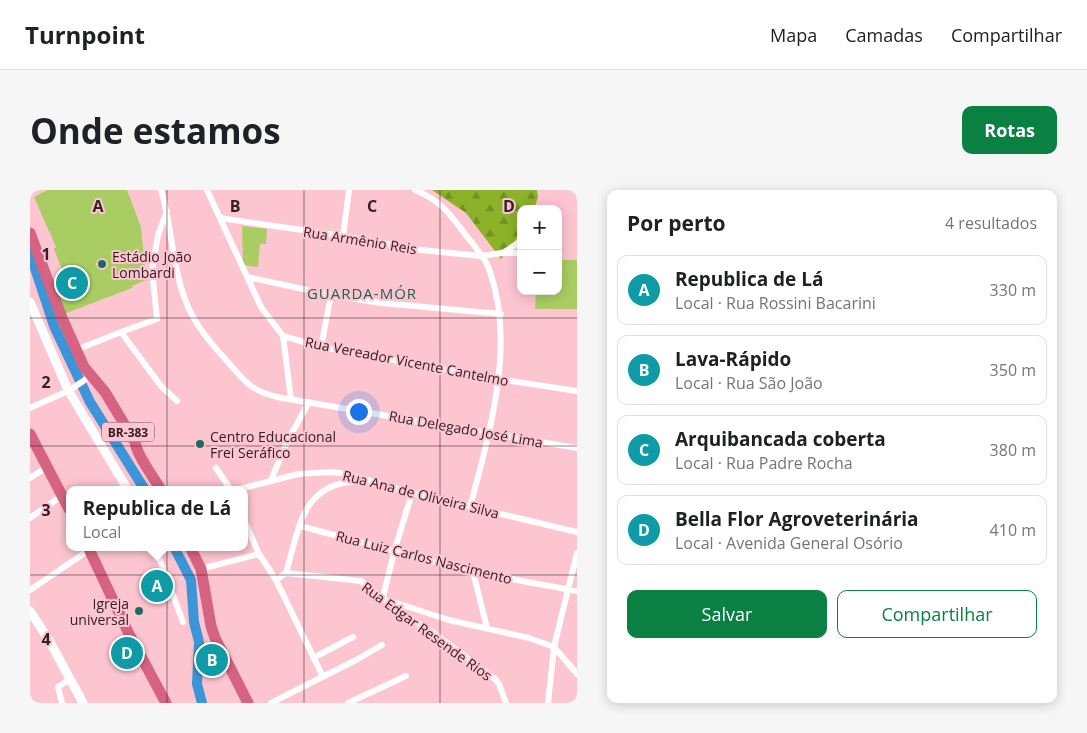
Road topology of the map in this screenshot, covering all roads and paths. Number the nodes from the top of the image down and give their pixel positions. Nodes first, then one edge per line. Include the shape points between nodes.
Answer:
1 (161, 190) edge
2 (206, 190) edge
3 (349, 190) edge
4 (415, 190) edge
5 (167, 210) junction
6 (220, 218) junction
7 (30, 233) edge
8 (343, 236) junction
9 (517, 243) edge
10 (502, 253) junction
11 (517, 253) edge
12 (481, 256) junction
13 (247, 277) junction
14 (331, 295) junction
15 (31, 308) edge
16 (501, 314) junction
17 (121, 332) junction
18 (283, 336) junction
19 (322, 347) junction
20 (76, 350) junction
21 (89, 377) junction
22 (498, 379) junction
23 (69, 390) junction
24 (577, 391) edge
25 (291, 399) junction
26 (177, 401) dead end
27 (309, 402) junction
28 (30, 408) edge
29 (490, 432) junction
30 (30, 434) edge
31 (577, 448) edge
32 (34, 452) edge
33 (47, 467) junction
34 (216, 468) dead end
35 (30, 478) edge
36 (271, 480) junction
37 (369, 481) junction
38 (126, 486) edge
39 (158, 486) edge
40 (229, 486) edge
41 (248, 487) edge
42 (412, 493) junction
43 (63, 495) junction
44 (66, 501) edge
45 (470, 507) junction
46 (30, 518) edge
47 (300, 526) junction
48 (248, 529) edge
49 (577, 532) edge
50 (87, 551) edge
51 (92, 551) edge
52 (156, 551) edge
53 (192, 551) edge
54 (394, 552) junction
55 (577, 553) edge
56 (259, 554) junction
57 (201, 569) junction
58 (473, 572) junction
59 (286, 573) junction
60 (276, 580) junction
61 (568, 588) junction
62 (30, 590) edge
63 (577, 591) edge
64 (385, 599) junction
65 (30, 611) edge
66 (182, 622) dead end
67 (487, 628) junction
68 (353, 637) dead end
69 (382, 645) dead end
70 (554, 646) junction
71 (313, 658) junction
72 (577, 674) edge
73 (406, 676) dead end
74 (323, 677) junction
75 (70, 679) junction
76 (62, 703) edge
77 (83, 703) edge
78 (166, 703) edge
79 (247, 703) edge
80 (271, 703) edge
81 (348, 703) edge
82 (506, 703) edge
83 (548, 703) edge

1 - 5 street, Rua Delegado José Lima
2 - 6 street
3 - 8 street
4 - 12 street via 448,212
5 - 17 street via 158,235 152,270 157,320
5 - 25 street, Rua Delegado José Lima via 180,286 194,318 245,382 264,393
6 - 8 street, Rua Armênio Reis
6 - 13 street
7 - 20 highway, BR-383
8 - 12 street, Rua Armênio Reis via 420,250
9 - 10 street, Rua Armênio Reis
10 - 11 street, Rua Armênio Reis
10 - 12 street, Rua Armênio Reis
12 - 16 street via 490,270
13 - 14 street
13 - 18 street via 261,307
14 - 16 street
14 - 19 street
15 - 23 main road
16 - 22 street
17 - 20 street
17 - 26 street via 161,386
18 - 19 street, Rua Vereador Vicente Cantelmo
18 - 25 street
19 - 22 street, Rua Vereador Vicente Cantelmo
20 - 21 highway, BR-383
21 - 23 street
21 - 39 highway, BR-383 via 135,442 136,451
22 - 24 street, Rua Vereador Vicente Cantelmo
22 - 29 street
23 - 28 street
23 - 38 main road
25 - 27 street, Rua Delegado José Lima
27 - 29 street, Rua Delegado José Lima
27 - 36 street
29 - 31 street, Rua Delegado José Lima
29 - 45 street
30 - 32 highway
32 - 33 highway
33 - 35 street
33 - 43 highway
34 - 40 street
36 - 37 street, Rua Ana de Oliveira Silva via 331,472
36 - 41 street, Rua Ana de Oliveira Silva
37 - 42 street, Rua Ana de Oliveira Silva
37 - 47 street via 352,481 326,488 316,496
42 - 45 street, Rua Ana de Oliveira Silva
42 - 54 street
43 - 44 highway
43 - 46 street
45 - 49 street, Rua Ana de Oliveira Silva
47 - 54 street, Rua Luiz Carlos Nascimento
47 - 59 street
48 - 56 street
50 - 62 street
51 - 78 highway via 129,634
52 - 66 street
53 - 57 highway
54 - 58 street, Rua Luiz Carlos Nascimento
54 - 64 street
55 - 61 street
56 - 57 street
56 - 60 street
57 - 79 highway via 214,638
58 - 61 street, Rua Luiz Carlos Nascimento
58 - 67 street
59 - 60 street
59 - 64 street, Rua Edgar Resende Rios via 361,581
60 - 71 street
61 - 63 street, Rua Luiz Carlos Nascimento
61 - 70 street
64 - 67 street via 449,620
64 - 82 street, Rua Edgar Resende Rios via 495,679
65 - 75 main road
67 - 70 street
68 - 71 street
69 - 74 street
70 - 72 street
70 - 83 street
71 - 74 street
73 - 81 street
74 - 80 street
75 - 76 street via 58,687
75 - 77 main road

